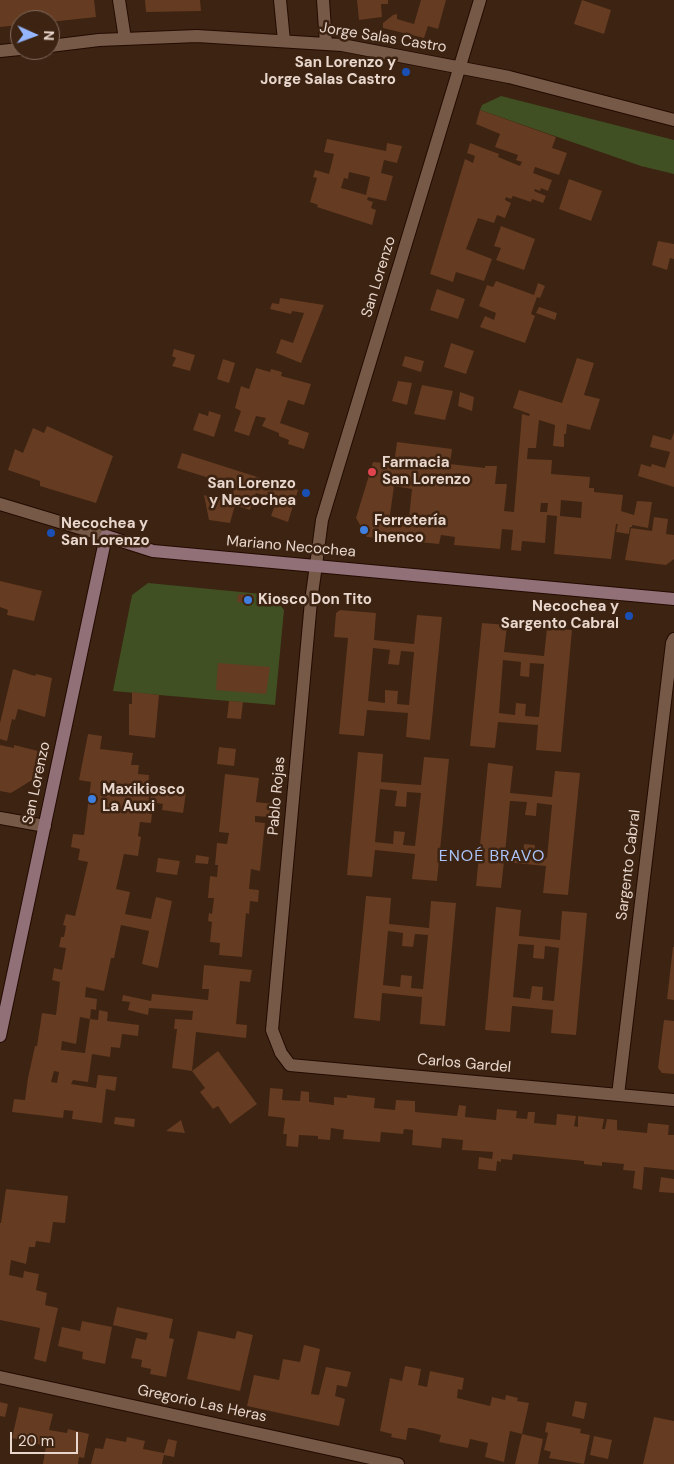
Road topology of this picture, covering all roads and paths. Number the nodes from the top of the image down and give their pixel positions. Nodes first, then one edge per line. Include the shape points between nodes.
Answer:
1 (119, 0) edge
2 (280, 0) edge
3 (322, 0) edge
4 (480, 0) edge
5 (125, 39) junction
6 (284, 41) junction
7 (326, 44) junction
8 (60, 45) edge
9 (460, 67) junction
10 (674, 120) edge
11 (0, 504) edge
12 (106, 536) junction
13 (316, 566) junction
14 (674, 599) edge
15 (674, 639) edge
16 (0, 818) edge
17 (45, 826) junction
18 (272, 1030) joint
19 (0, 1036) edge
20 (618, 1094) junction
21 (674, 1100) edge
22 (0, 1377) edge
23 (398, 1464) edge

1 - 5 street
2 - 6 street
3 - 7 street
4 - 9 street, San Lorenzo
5 - 6 street, Jorge Salas Castro via 197,36
5 - 8 street, Jorge Salas Castro
6 - 7 street, Jorge Salas Castro
7 - 9 street, Jorge Salas Castro
9 - 10 street, Jorge Salas Castro
9 - 13 street, San Lorenzo via 322,520
11 - 12 street, Mariano Necochea
12 - 13 main road, Mariano Necochea via 154,551
12 - 17 main road, San Lorenzo
13 - 14 main road, Mariano Necochea
13 - 18 street, Pablo Rojas
15 - 20 street, Sargento Cabral
16 - 17 street
17 - 19 main road, San Lorenzo
18 - 20 street, Carlos Gardel via 281,1054 290,1065
20 - 21 street, Carlos Gardel
22 - 23 street, Gregorio Las Heras

